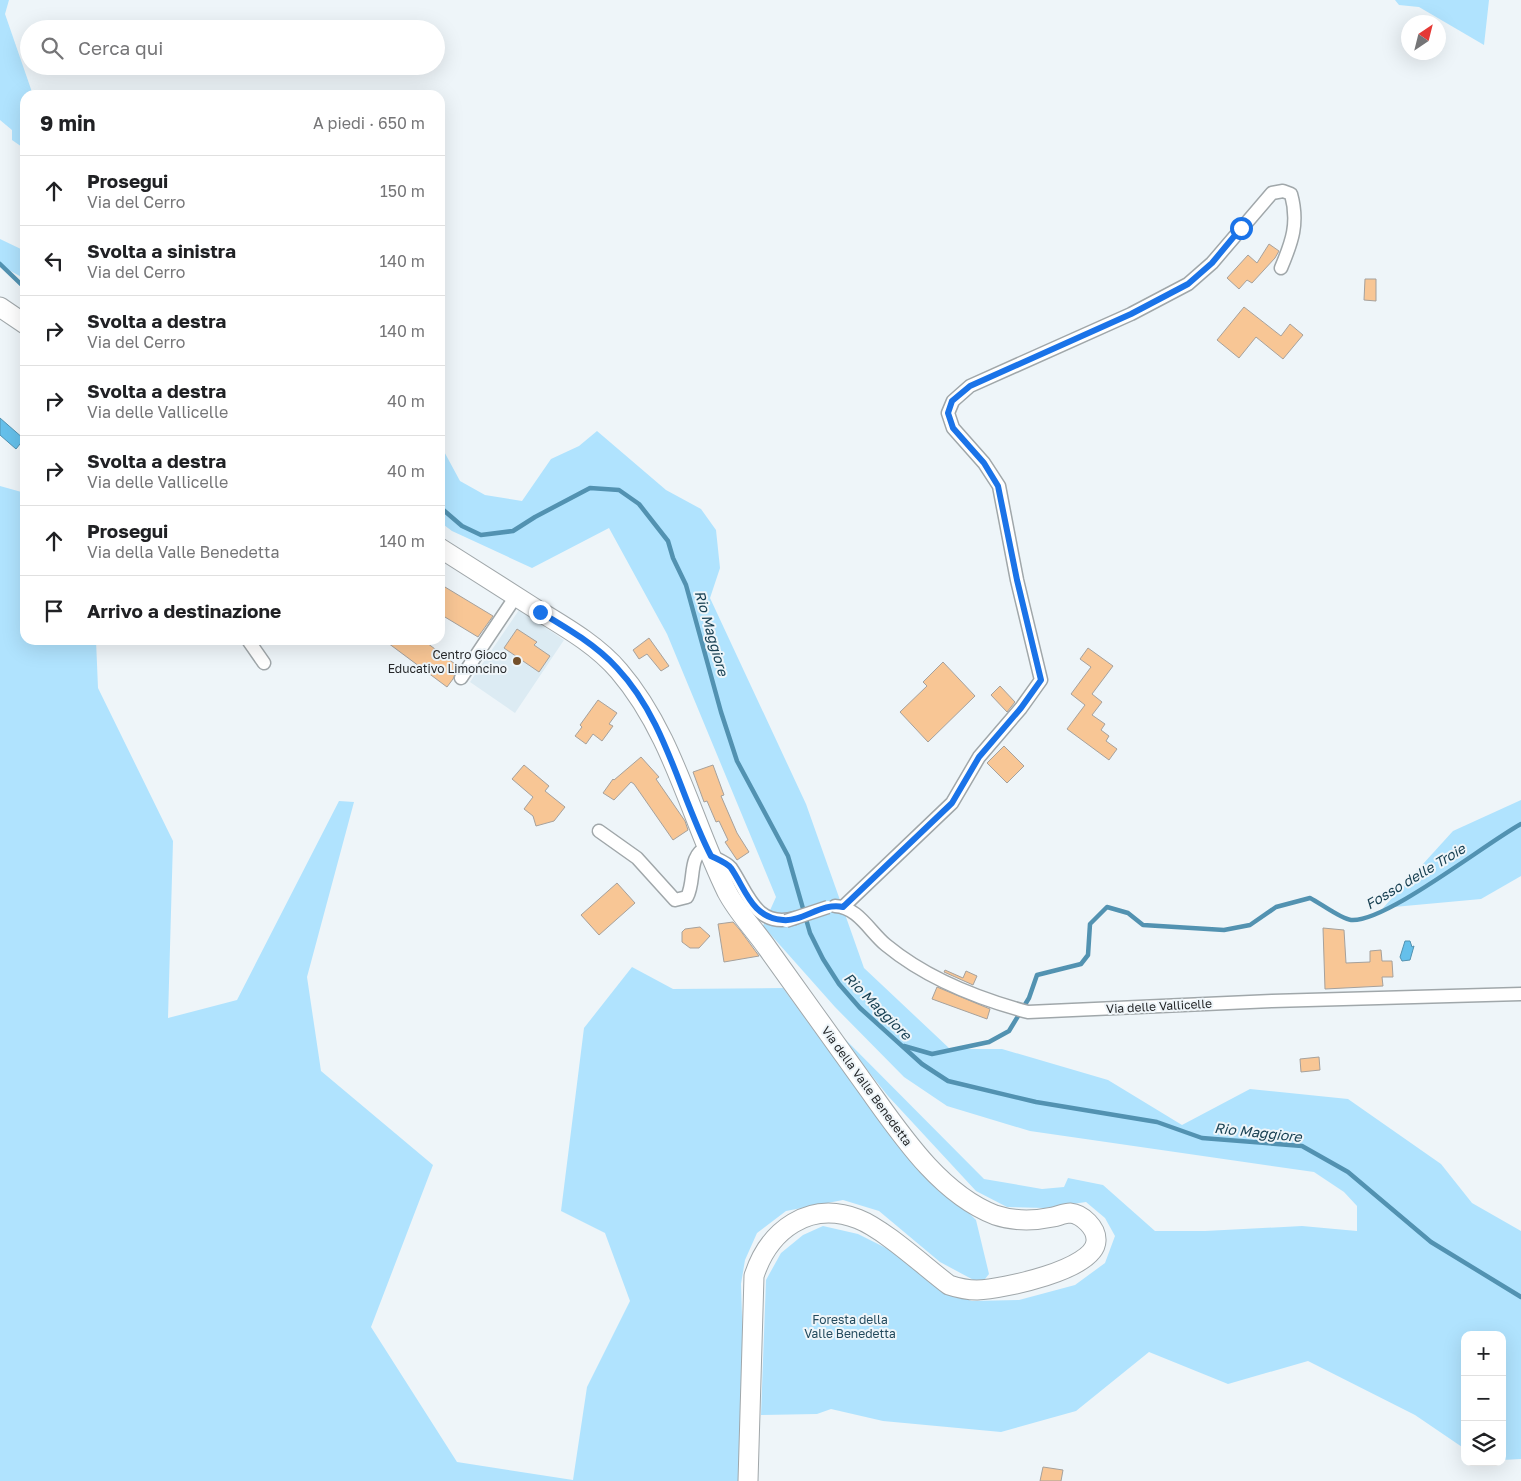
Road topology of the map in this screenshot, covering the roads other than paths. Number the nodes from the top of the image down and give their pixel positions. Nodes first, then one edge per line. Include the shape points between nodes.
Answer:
1 (1280, 268) dead end
2 (0, 307) edge
3 (20, 321) edge
4 (445, 551) edge
5 (516, 596) junction
6 (251, 645) edge
7 (264, 663) dead end
8 (461, 678) dead end
9 (599, 831) dead end
10 (709, 851) junction
11 (843, 907) junction
12 (1521, 994) edge
13 (748, 1481) edge

1 - 11 street via 1293,238 1294,205 1291,194 1283,190 1272,193 1212,263 1188,284 1131,314 970,386 952,401 948,413 953,428 984,463 998,486 1041,680 979,757 952,803
2 - 3 main road
4 - 5 main road, Via della Valle Benedetta
5 - 8 street
5 - 10 main road, Via della Valle Benedetta via 562,625 618,668 656,726
6 - 7 street
9 - 10 street via 637,858 675,900 687,898 691,891 695,856 699,851
10 - 11 street, bridge via 730,866 745,895 762,915 771,919 786,921 828,907
10 - 13 main road, Via della Valle Benedetta via 739,912 905,1140 952,1190 976,1207 998,1216 1021,1220 1069,1213 1090,1225 1096,1236 1091,1254 1066,1270 980,1290 949,1285 858,1219 827,1214 790,1224 769,1244 754,1276
11 - 12 street, Via delle Vallicelle via 861,918 885,944 928,972 999,1004 1028,1012

